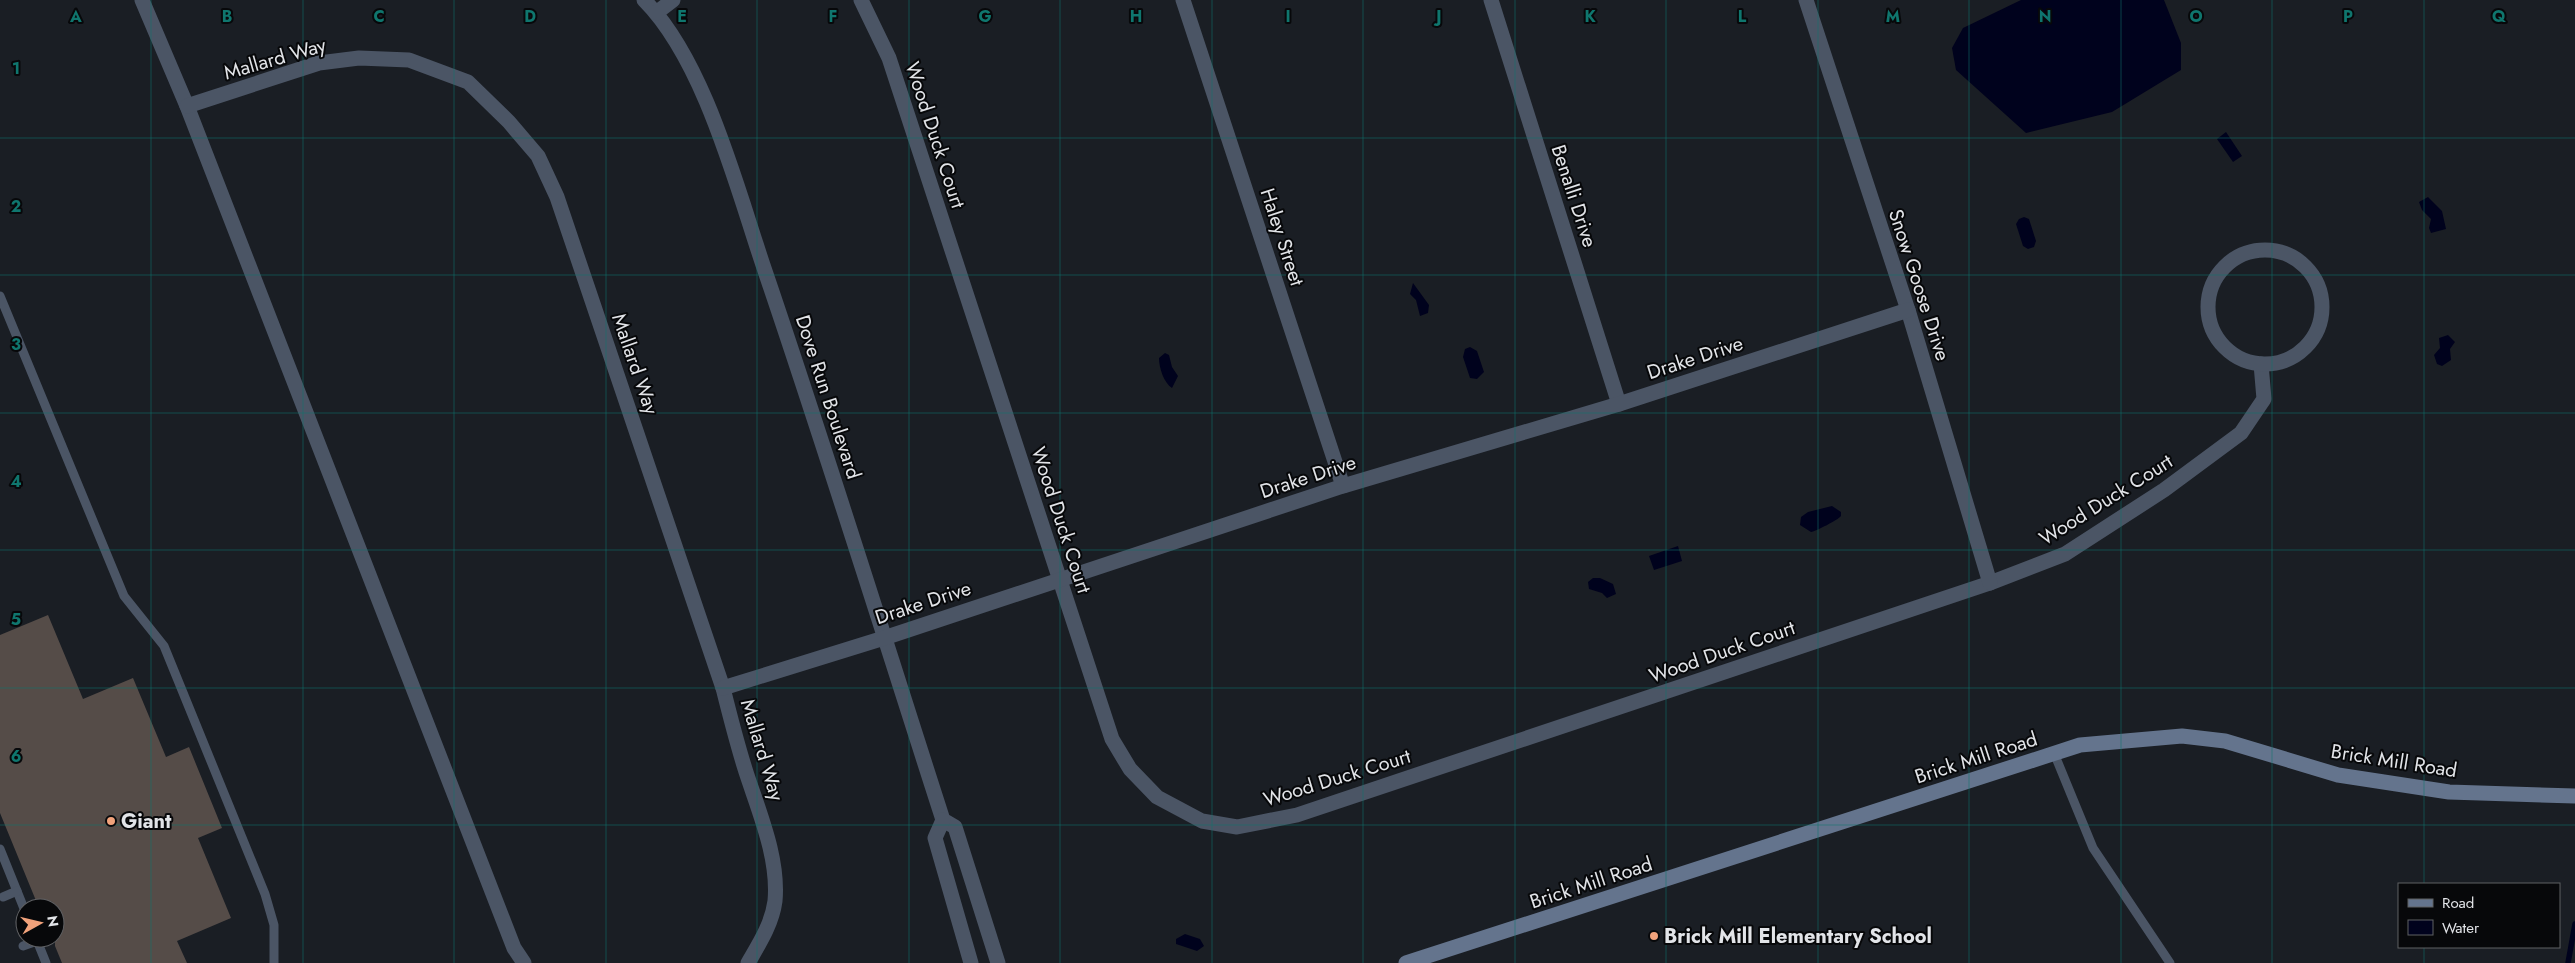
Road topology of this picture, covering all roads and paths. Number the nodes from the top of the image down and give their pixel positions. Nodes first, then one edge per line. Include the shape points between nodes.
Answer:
1 (142, 0) edge
2 (644, 0) edge
3 (672, 0) edge
4 (861, 0) edge
5 (1183, 0) edge
6 (1491, 0) edge
7 (1806, 0) edge
8 (656, 13) junction
9 (187, 106) junction
10 (0, 296) edge
11 (1908, 310) junction
12 (2261, 364) junction
13 (1620, 404) junction
14 (1343, 486) junction
15 (1059, 579) junction
16 (1990, 583) junction
17 (884, 638) junction
18 (723, 688) junction
19 (2054, 753) junction
20 (2575, 796) edge
21 (943, 820) junction
22 (0, 849) edge
23 (17, 891) junction
24 (4, 897) dead end
25 (20, 898) edge
26 (40, 948) edge
27 (46, 963) edge
28 (274, 963) edge
29 (524, 963) edge
30 (748, 963) edge
31 (971, 963) edge
32 (998, 963) edge
33 (1406, 963) edge
34 (2170, 963) edge

1 - 9 street
2 - 8 street, Dove Run Boulevard
3 - 8 street
4 - 15 street, Wood Duck Court via 889,58
5 - 14 street, Haley Street
6 - 13 street, Benalli Drive
7 - 11 street, Snow Goose Drive
8 - 17 street, Dove Run Boulevard via 696,77 722,144
9 - 18 street, Mallard Way via 319,63 360,58 409,60 468,82 509,122 538,156 557,197
9 - 29 street via 514,948
10 - 28 lane via 124,596 164,646 265,894 274,925
11 - 13 street, Drake Drive
11 - 16 street, Snow Goose Drive
12 - 12 street via 2283,361 2301,352 2310,342 2321,319 2321,293 2310,270 2295,257 2276,250 2246,252 2236,257 2221,270 2208,300 2208,314 2224,346 2240,358
12 - 16 street, Wood Duck Court via 2264,399 2241,433 2164,490 2065,554
13 - 14 street, Drake Drive
14 - 15 street, Drake Drive
15 - 16 street, Wood Duck Court via 1112,739 1130,769 1157,796 1202,821 1237,827 1297,815
15 - 17 street, Drake Drive
17 - 18 street, Drake Drive
17 - 21 street, Dove Run Boulevard
18 - 30 street, Mallard Way via 773,863 775,901 766,933
19 - 20 street, Brick Mill Road via 2080,744 2182,736 2225,741 2338,775 2449,792
19 - 33 street, Brick Mill Road
19 - 34 lane via 2093,848
21 - 31 street via 935,838
21 - 32 street, Dove Run Boulevard via 955,827
22 - 23 lane
23 - 24 lane
23 - 25 lane
26 - 27 lane

